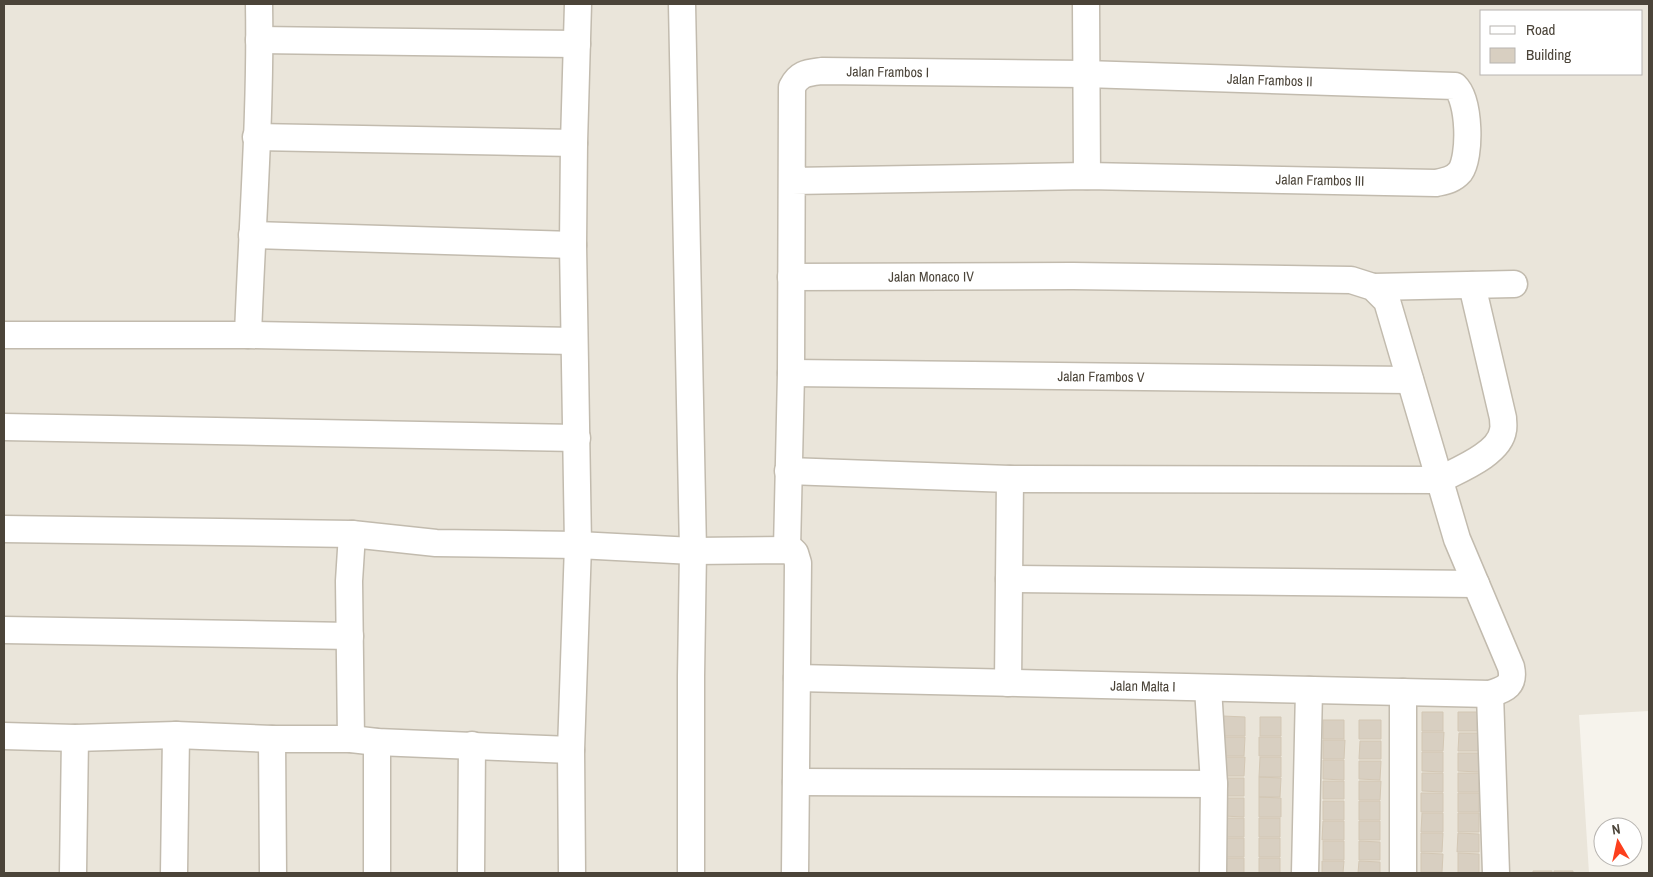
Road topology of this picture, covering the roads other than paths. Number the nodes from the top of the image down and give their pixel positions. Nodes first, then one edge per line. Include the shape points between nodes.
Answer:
1 (258, 4) edge
2 (578, 4) edge
3 (682, 4) edge
4 (1086, 4) edge
5 (259, 40) junction
6 (577, 44) junction
7 (1085, 74) junction
8 (1456, 86) joint
9 (256, 137) junction
10 (574, 143) junction
11 (1087, 176) junction
12 (792, 181) junction
13 (252, 235) junction
14 (573, 245) junction
15 (791, 277) junction
16 (1514, 284) dead end
17 (1472, 285) junction
18 (1373, 287) junction
19 (4, 335) edge
20 (248, 335) junction
21 (574, 341) junction
22 (791, 373) junction
23 (1410, 380) junction
24 (4, 427) edge
25 (576, 438) junction
26 (788, 471) junction
27 (1010, 479) junction
28 (1439, 480) junction
29 (4, 528) edge
30 (352, 534) junction
31 (578, 545) junction
32 (787, 549) junction
33 (693, 551) junction
34 (1009, 579) junction
35 (1476, 584) junction
36 (4, 630) edge
37 (350, 636) junction
38 (797, 678) junction
39 (1008, 683) junction
40 (1208, 688) junction
41 (1309, 690) junction
42 (1402, 692) junction
43 (1490, 694) junction
44 (4, 736) edge
45 (176, 736) junction
46 (75, 738) junction
47 (272, 739) junction
48 (351, 739) junction
49 (377, 742) junction
50 (472, 745) junction
51 (571, 750) junction
52 (796, 782) junction
53 (1214, 784) junction
54 (73, 873) edge
55 (174, 873) edge
56 (273, 873) edge
57 (377, 873) edge
58 (471, 873) edge
59 (572, 873) edge
60 (691, 873) edge
61 (795, 873) edge
62 (1212, 873) edge
63 (1305, 873) edge
64 (1403, 873) edge
65 (1496, 873) edge

1 - 5 street
2 - 6 street
3 - 33 street
4 - 7 street
5 - 6 street
5 - 9 street
6 - 10 street
7 - 8 street, Jalan Frambos II
7 - 11 street
7 - 12 street, Jalan Frambos I via 832,71 805,74 796,79 792,87
8 - 11 street, Jalan Frambos III via 1466,108 1464,162 1460,171 1446,181
9 - 10 street
9 - 13 street
10 - 14 street
11 - 12 street, Jalan Frambos III
12 - 15 street, Jalan Frambos I
13 - 14 street
13 - 20 street
14 - 21 street
15 - 18 street, Jalan Monaco IV via 1073,276 1351,280
15 - 22 street, Jalan Frambos I
16 - 17 street, Jalan Monaco IV
17 - 18 street, Jalan Monaco IV
17 - 28 street via 1503,418 1503,432 1485,456
18 - 23 street via 1387,301
19 - 20 street
20 - 21 street
21 - 25 street
22 - 23 street, Jalan Frambos V
22 - 26 street, Jalan Frambos I
23 - 28 street
24 - 25 street
25 - 31 street
26 - 27 street
26 - 32 street, Jalan Frambos I
27 - 28 street
27 - 34 street
28 - 35 street via 1456,539
29 - 30 street
30 - 31 street via 436,542
30 - 37 street
31 - 33 street
31 - 51 street
32 - 33 street
32 - 38 street via 795,553 798,563
33 - 60 street
34 - 35 street
34 - 39 street
35 - 43 street via 1513,676 1510,684
36 - 37 street
37 - 48 street
38 - 39 street, Jalan Malta I
38 - 52 street
39 - 40 street, Jalan Malta I
40 - 41 street, Jalan Malta I
40 - 53 street
41 - 42 street, Jalan Malta I
41 - 63 street
42 - 43 street, Jalan Malta I
42 - 64 street
43 - 65 street
44 - 46 street
45 - 46 street
45 - 47 street
45 - 55 street
46 - 54 street
47 - 48 street
47 - 56 street
48 - 49 street
49 - 50 street
49 - 57 street
50 - 51 street
50 - 58 street
51 - 59 street
52 - 53 street
52 - 61 street
53 - 62 street

